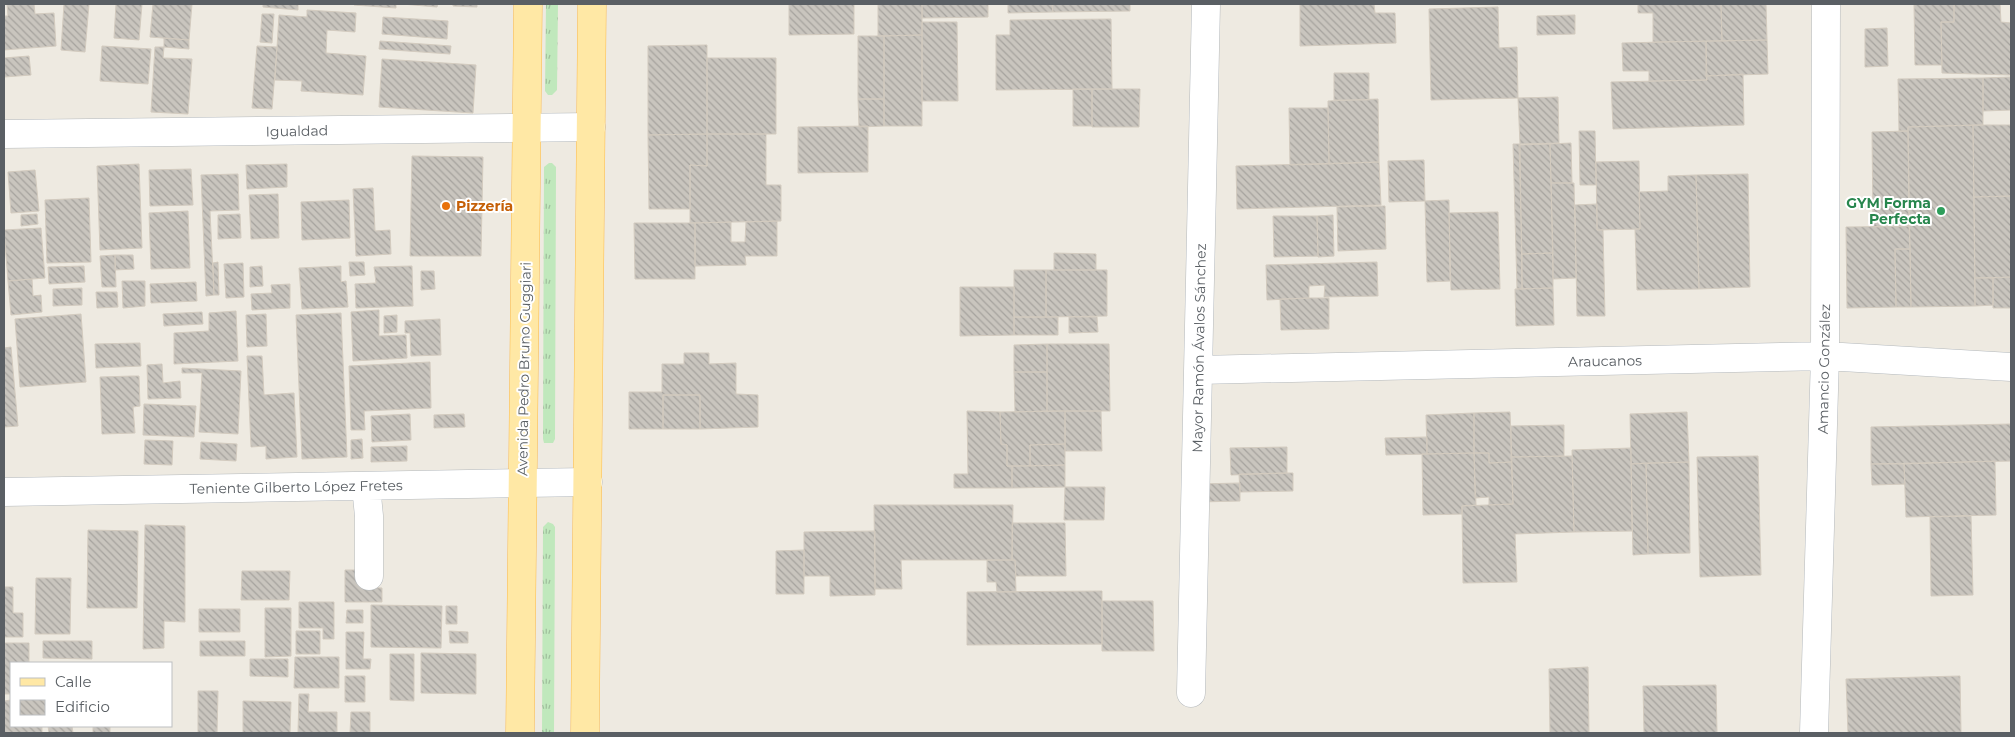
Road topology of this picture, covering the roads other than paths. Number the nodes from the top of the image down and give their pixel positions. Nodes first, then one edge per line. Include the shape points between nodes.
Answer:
1 (528, 4) edge
2 (592, 4) edge
3 (1206, 4) edge
4 (1826, 4) edge
5 (591, 127) junction
6 (526, 128) junction
7 (4, 134) edge
8 (1825, 356) junction
9 (2011, 367) edge
10 (1199, 370) junction
11 (588, 482) junction
12 (523, 483) junction
13 (366, 486) junction
14 (4, 492) edge
15 (369, 576) dead end
16 (1191, 693) dead end
17 (520, 733) edge
18 (585, 733) edge
19 (1814, 733) edge

1 - 6 main road, Avenida Pedro Bruno Guggiari
2 - 5 main road
3 - 10 street, Mayor Ramón Ávalos Sánchez
4 - 8 street, Amancio González
5 - 6 street, Igualdad
5 - 11 main road
6 - 7 street, Igualdad
6 - 12 main road, Avenida Pedro Bruno Guggiari
8 - 9 street, Araucanos
8 - 10 street, Araucanos
8 - 19 street, Amancio González
10 - 16 street, Mayor Ramón Ávalos Sánchez
11 - 12 street, Teniente Gilberto López Fretes
11 - 18 main road
12 - 13 street, Teniente Gilberto López Fretes
12 - 17 main road, Avenida Pedro Bruno Guggiari
13 - 14 street, Teniente Gilberto López Fretes
13 - 15 street

